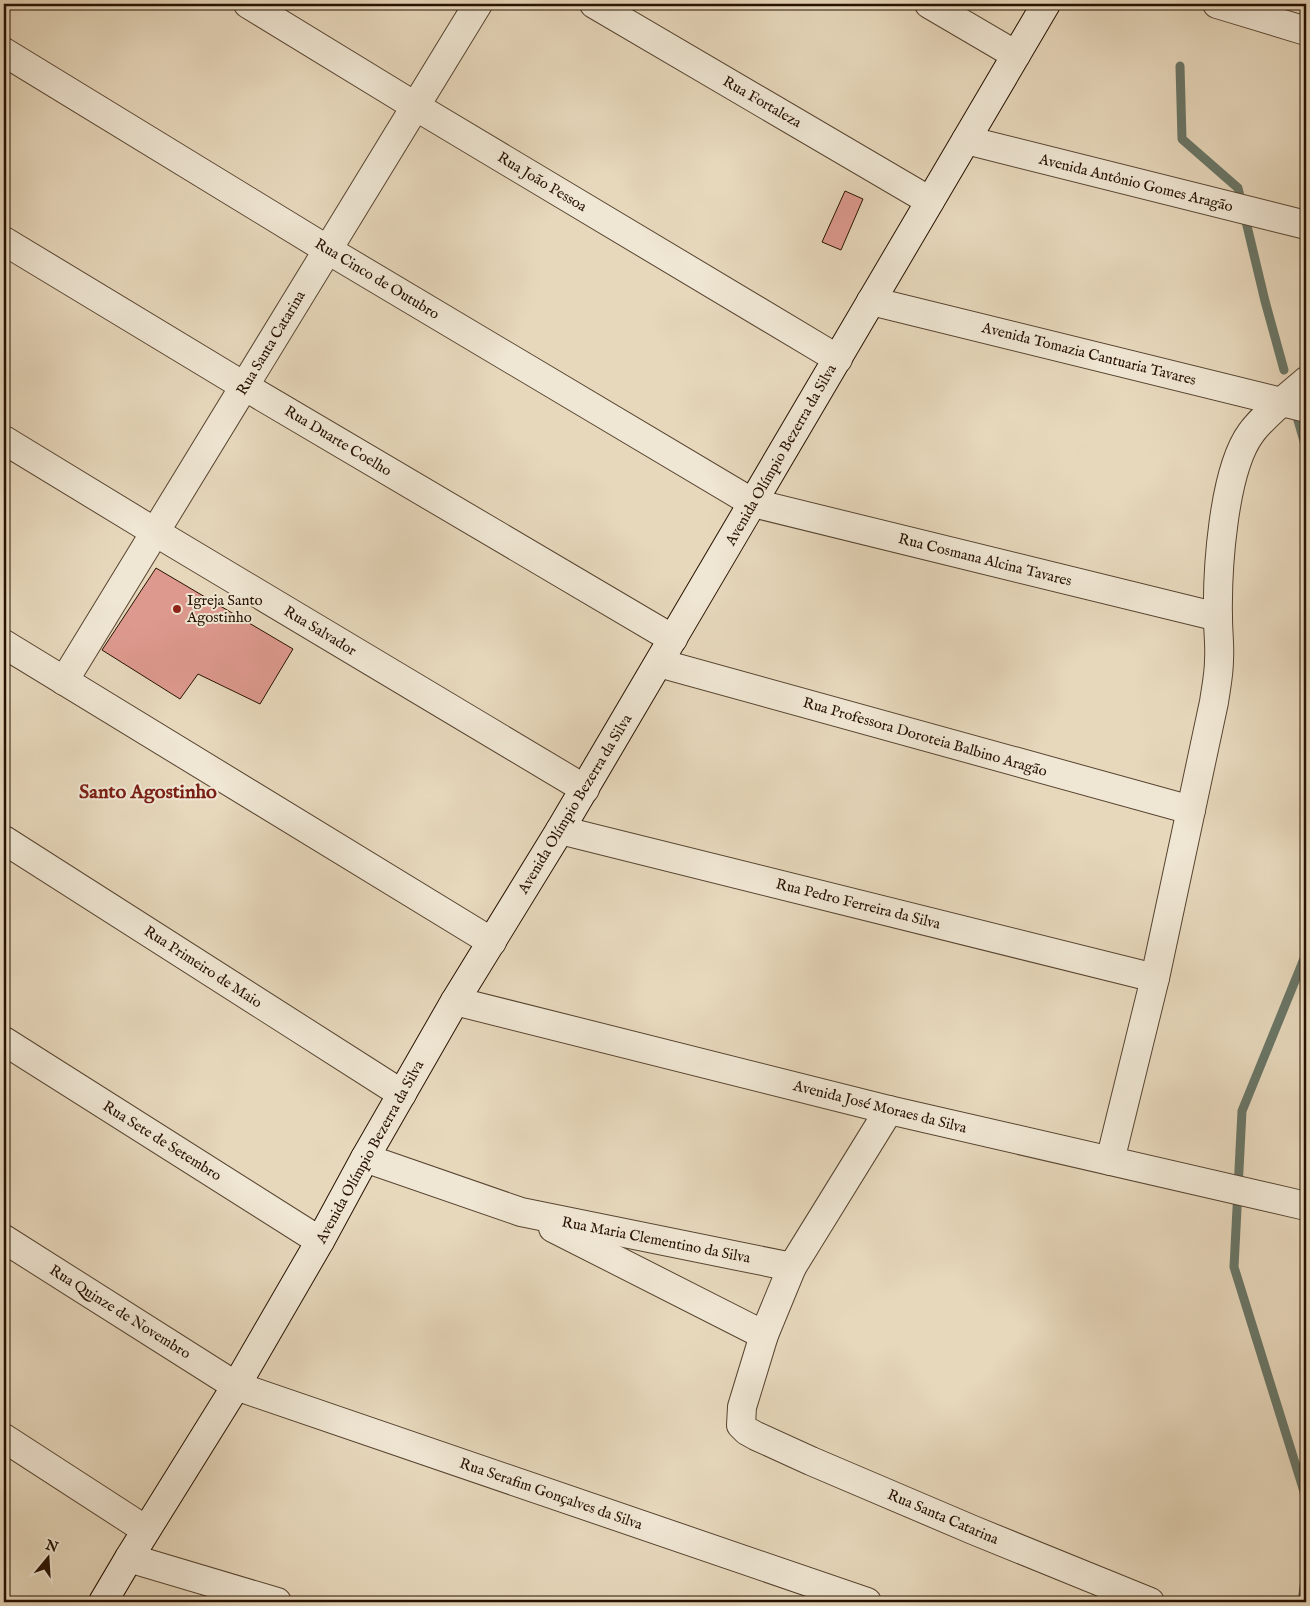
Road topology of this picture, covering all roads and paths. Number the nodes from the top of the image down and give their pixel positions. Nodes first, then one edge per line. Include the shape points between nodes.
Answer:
1 (248, 4) edge
2 (478, 4) edge
3 (594, 4) edge
4 (929, 4) edge
5 (1046, 4) edge
6 (1217, 4) edge
7 (1269, 11) edge
8 (1306, 31) edge
9 (4, 52) edge
10 (1016, 55) junction
11 (415, 106) junction
12 (966, 140) junction
13 (930, 201) junction
14 (1306, 226) edge
15 (4, 241) edge
16 (328, 250) junction
17 (871, 301) junction
18 (838, 359) junction
19 (1306, 381) edge
20 (244, 386) junction
21 (1294, 405) edge
22 (4, 440) edge
23 (753, 503) junction
24 (155, 532) junction
25 (1218, 617) junction
26 (673, 639) junction
27 (4, 644) edge
28 (659, 663) junction
29 (64, 681) junction
30 (585, 789) junction
31 (1191, 810) junction
32 (560, 830) junction
33 (4, 840) edge
34 (492, 942) junction
35 (1155, 978) junction
36 (456, 1001) junction
37 (4, 1041) edge
38 (402, 1094) junction
39 (889, 1110) junction
40 (365, 1158) junction
41 (1110, 1161) junction
42 (1306, 1206) edge
43 (521, 1212) junction
44 (4, 1239) edge
45 (320, 1241) junction
46 (792, 1267) junction
47 (764, 1335) junction
48 (236, 1386) junction
49 (4, 1438) edge
50 (146, 1530) junction
51 (128, 1558) junction
52 (103, 1602) edge
53 (277, 1602) edge
54 (867, 1602) edge
55 (1150, 1602) edge

1 - 11 street, Rua João Pessoa
2 - 11 street, Rua Santa Catarina
3 - 13 street, Rua Fortaleza
4 - 10 street
5 - 10 street, Avenida Olímpio Bezerra da Silva
6 - 7 street
7 - 8 street
9 - 16 street, Rua Cinco de Outubro
10 - 12 street, Avenida Olímpio Bezerra da Silva
11 - 16 street, Rua Santa Catarina
11 - 18 street, Rua João Pessoa
12 - 13 street, Avenida Olímpio Bezerra da Silva
12 - 14 street, Avenida Antônio Gomes Aragão
13 - 17 street, Avenida Olímpio Bezerra da Silva
15 - 20 street, Rua Duarte Coelho
16 - 20 street, Rua Santa Catarina
16 - 23 street, Rua Cinco de Outubro
17 - 18 street, Avenida Olímpio Bezerra da Silva
17 - 21 street, Avenida Tomazia Cantuaria Tavares
18 - 23 street, Avenida Olímpio Bezerra da Silva
19 - 21 street
20 - 24 street, Rua Santa Catarina
20 - 26 street, Rua Duarte Coelho
21 - 25 street via 1250,433 1236,462 1221,544
22 - 24 street, Rua Salvador
23 - 25 street, Rua Cosmana Alcina Tavares
23 - 26 street, Avenida Olímpio Bezerra da Silva
24 - 29 street, Rua Santa Catarina
24 - 30 street, Rua Salvador
25 - 31 street via 1220,662
26 - 28 street, Avenida Olímpio Bezerra da Silva
27 - 29 street
28 - 30 street, Avenida Olímpio Bezerra da Silva
28 - 31 street, Rua Professora Doroteia Balbino Aragão
29 - 34 street
30 - 32 street, Avenida Olímpio Bezerra da Silva
31 - 35 street
32 - 34 street, Avenida Olímpio Bezerra da Silva
32 - 35 street, Rua Pedro Ferreira da Silva
33 - 38 street, Rua Primeiro de Maio
34 - 36 street, Avenida Olímpio Bezerra da Silva
35 - 41 street
36 - 38 street, Avenida Olímpio Bezerra da Silva
36 - 39 street, Avenida José Moraes da Silva
37 - 45 street, Rua Sete de Setembro
38 - 40 street, Avenida Olímpio Bezerra da Silva
39 - 41 street, Avenida José Moraes da Silva
39 - 46 street
40 - 43 street, Rua Maria Clementino da Silva
40 - 45 street, Avenida Olímpio Bezerra da Silva
41 - 42 street, Avenida José Moraes da Silva
43 - 46 street, Rua Maria Clementino da Silva
43 - 47 street, Rua Maria Clementino da Silva
44 - 48 street, Rua Quinze de Novembro
45 - 48 street, Avenida Olímpio Bezerra da Silva
46 - 47 street
47 - 55 street, Rua Santa Catarina via 742,1407 741,1425 746,1431 973,1530
48 - 50 street, Avenida Olímpio Bezerra da Silva
48 - 54 street, Rua Serafim Gonçalves da Silva
49 - 50 street
50 - 51 street, Avenida Olímpio Bezerra da Silva
51 - 52 street, Avenida Olímpio Bezerra da Silva
51 - 53 street

